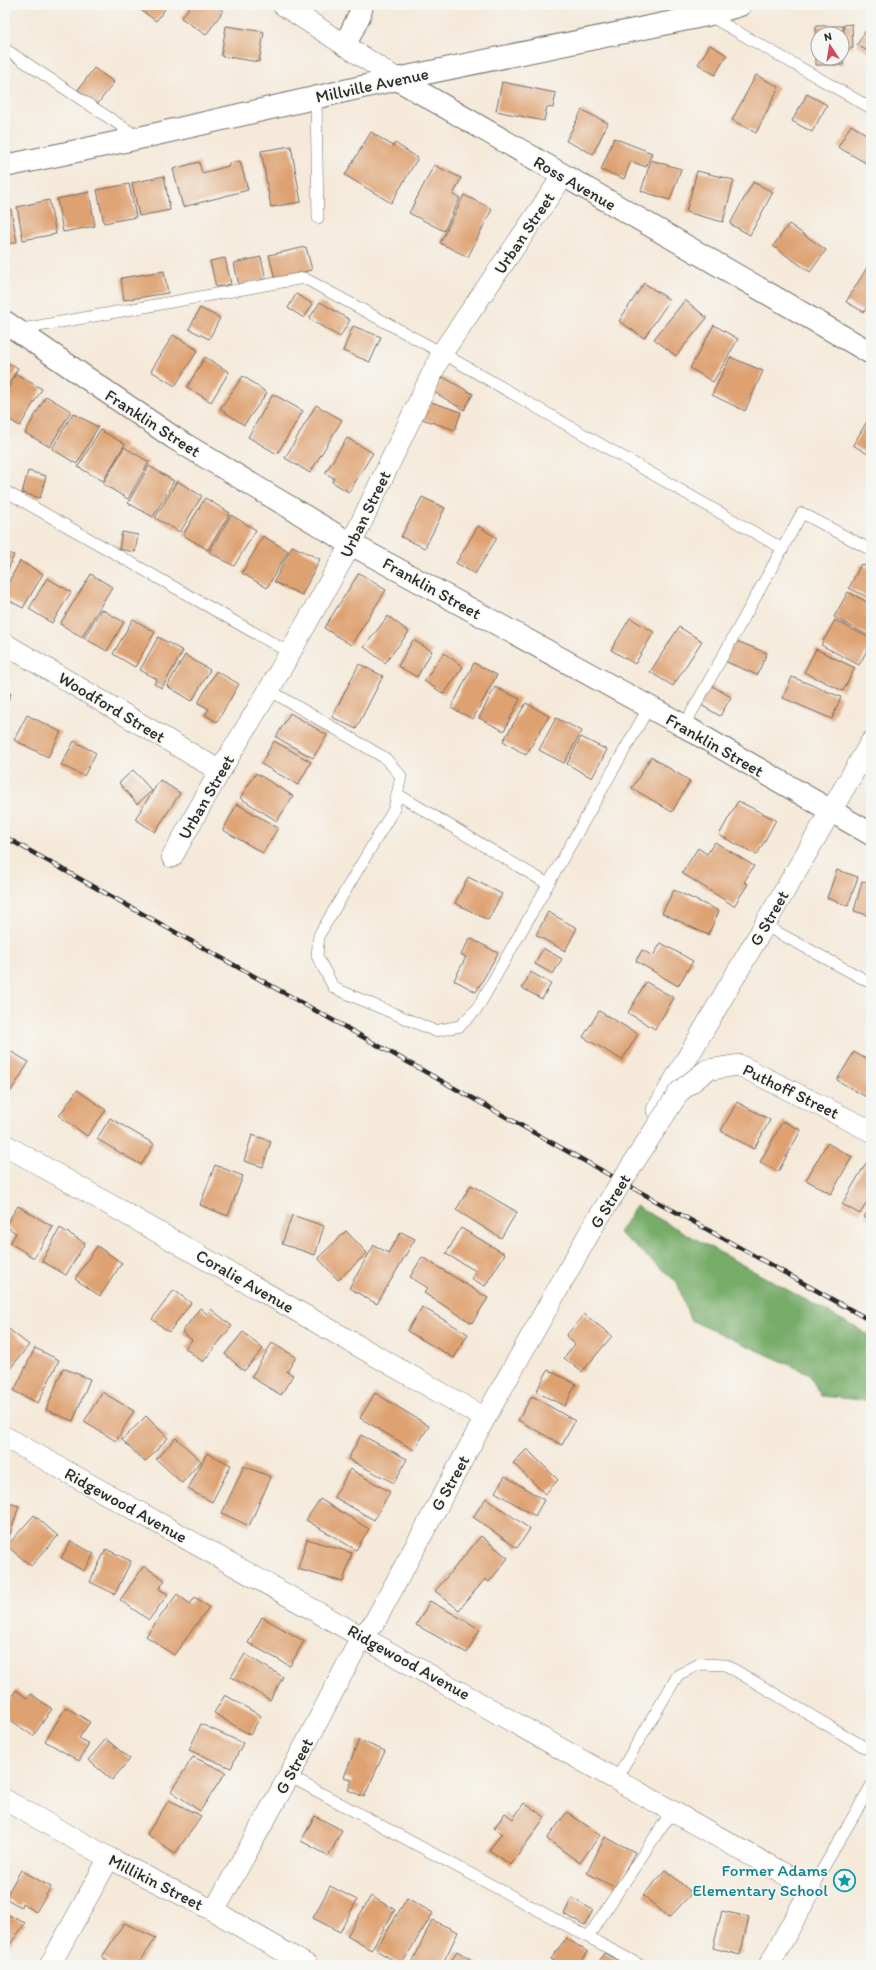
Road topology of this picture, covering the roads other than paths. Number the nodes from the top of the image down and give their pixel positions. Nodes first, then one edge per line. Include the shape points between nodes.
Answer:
1 (283, 5) edge
2 (362, 5) edge
3 (740, 5) edge
4 (707, 15) junction
5 (345, 45) junction
6 (5, 49) edge
7 (397, 79) junction
8 (316, 97) junction
9 (871, 108) edge
10 (139, 138) junction
11 (5, 166) edge
12 (563, 176) junction
13 (318, 218) dead end
14 (11, 326) edge
15 (442, 353) junction
16 (871, 353) edge
17 (5, 491) edge
18 (351, 544) junction
19 (783, 549) junction
20 (871, 550) edge
21 (5, 644) edge
22 (290, 653) junction
23 (269, 690) junction
24 (649, 707) junction
25 (684, 726) junction
26 (871, 742) edge
27 (220, 771) junction
28 (397, 794) junction
29 (832, 812) junction
30 (871, 834) edge
31 (172, 856) dead end
32 (548, 884) junction
33 (764, 925) junction
34 (871, 983) edge
35 (707, 1070) joint
36 (863, 1127) edge
37 (643, 1135) dead end
38 (6, 1147) edge
39 (485, 1418) junction
40 (5, 1438) edge
41 (362, 1636) junction
42 (871, 1751) edge
43 (288, 1776) junction
44 (616, 1779) junction
45 (871, 1786) edge
46 (5, 1800) edge
47 (672, 1811) junction
48 (109, 1858) junction
49 (811, 1889) junction
50 (214, 1911) junction
51 (588, 1937) junction
52 (50, 1965) edge
53 (307, 1965) edge
54 (640, 1965) edge
55 (769, 1965) edge

1 - 5 street, Ross Avenue
2 - 5 main road
3 - 4 main road, Millville Avenue
4 - 7 main road, Millville Avenue
4 - 9 lane
5 - 7 street, Ross Avenue
6 - 10 lane
7 - 8 main road, Millville Avenue
7 - 12 main road, Ross Avenue
8 - 10 main road, Millville Avenue
8 - 13 lane
10 - 11 main road, Millville Avenue
12 - 15 street, Urban Street
12 - 16 main road, Ross Avenue
14 - 15 lane via 304,278
14 - 18 main road, Franklin Street via 174,438
15 - 18 street, Urban Street
15 - 19 lane
17 - 22 lane
18 - 22 street, Urban Street
18 - 24 main road, Franklin Street
19 - 20 lane via 802,513
19 - 25 lane
21 - 27 street, Woodford Street
22 - 23 street, Urban Street
23 - 27 street, Urban Street
23 - 28 lane via 385,758 401,776
24 - 25 main road, Franklin Street
24 - 32 lane
25 - 29 main road, Franklin Street
26 - 29 street, G Street
27 - 31 street, Urban Street
28 - 32 lane
28 - 32 lane via 394,809 319,936 317,956 334,988 435,1031 460,1026 477,1010
29 - 30 main road, Franklin Street
29 - 33 street, G Street
33 - 34 lane
33 - 37 street, G Street
35 - 36 street, Puthoff Street via 739,1065
35 - 39 street, G Street, bridge via 678,1092 596,1223
38 - 39 street, Coralie Avenue
39 - 41 street, G Street via 374,1623
40 - 41 street, Ridgewood Avenue
41 - 43 street, G Street
41 - 44 street, Ridgewood Avenue
42 - 44 lane via 726,1665 700,1664 678,1675
43 - 50 street, G Street
43 - 51 lane
44 - 47 street, Ridgewood Avenue
45 - 49 lane
46 - 48 street, Millikin Street
47 - 49 street, Ridgewood Avenue
47 - 51 lane
48 - 50 street, Millikin Street
48 - 52 street
49 - 55 street
50 - 53 street, Millikin Street
51 - 54 lane

